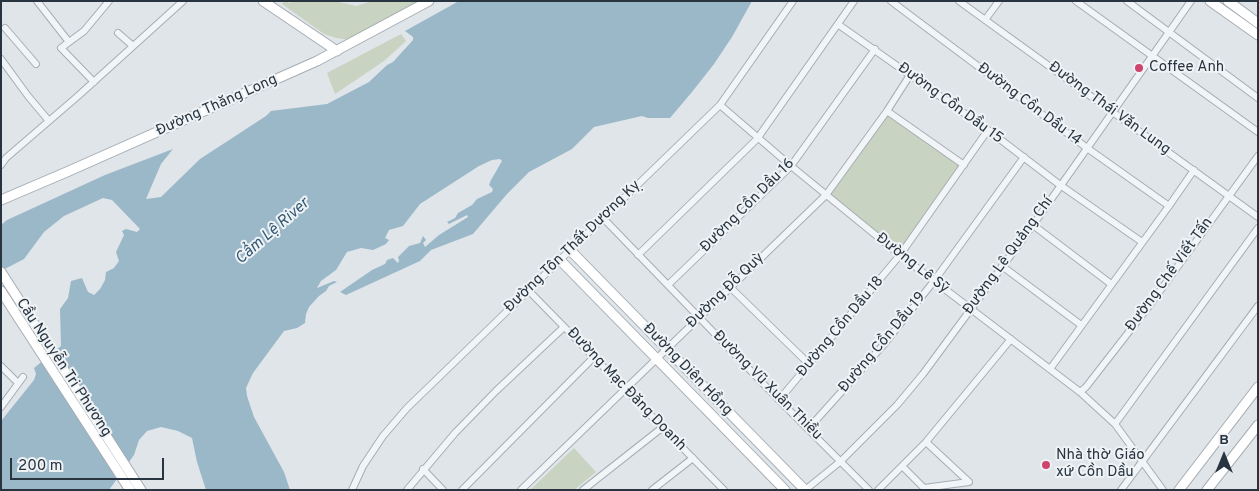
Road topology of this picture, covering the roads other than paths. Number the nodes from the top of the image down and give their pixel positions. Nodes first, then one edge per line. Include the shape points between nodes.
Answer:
1 (37, 1) edge
2 (109, 1) edge
3 (183, 1) edge
4 (263, 1) edge
5 (429, 1) edge
6 (793, 1) edge
7 (854, 1) edge
8 (891, 1) edge
9 (960, 1) edge
10 (999, 1) edge
11 (1076, 1) edge
12 (1127, 1) edge
13 (1191, 1) edge
14 (1210, 1) edge
15 (1228, 1) edge
16 (985, 20) junction
17 (1258, 23) edge
18 (839, 25) junction
19 (2, 27) edge
20 (1168, 32) junction
21 (118, 34) dead end
22 (1258, 36) edge
23 (69, 42) junction
24 (133, 46) junction
25 (875, 49) junction
26 (337, 50) junction
27 (1151, 56) junction
28 (1, 59) edge
29 (36, 64) dead end
30 (910, 75) junction
31 (94, 82) junction
32 (1258, 98) edge
33 (720, 105) junction
34 (887, 111) junction
35 (1113, 111) junction
36 (49, 121) junction
37 (988, 130) junction
38 (1258, 132) edge
39 (757, 139) junction
40 (1088, 148) junction
41 (1258, 156) edge
42 (1024, 157) junction
43 (1, 165) edge
44 (964, 165) junction
45 (791, 166) junction
46 (1194, 170) junction
47 (1060, 185) junction
48 (826, 194) junction
49 (1229, 196) junction
50 (1, 200) edge
51 (1169, 206) junction
52 (1258, 217) edge
53 (603, 218) junction
54 (1033, 225) junction
55 (1258, 228) edge
56 (1142, 242) junction
57 (570, 250) junction
58 (638, 255) junction
59 (900, 255) junction
60 (560, 260) junction
61 (1002, 266) junction
62 (1, 272) edge
63 (934, 281) junction
64 (1111, 284) junction
65 (668, 285) junction
66 (730, 287) junction
67 (528, 290) junction
68 (1, 291) edge
69 (1258, 306) edge
70 (970, 309) junction
71 (700, 317) junction
72 (1081, 325) junction
73 (564, 327) junction
74 (1011, 339) junction
75 (666, 349) junction
76 (594, 357) junction
77 (656, 358) junction
78 (810, 365) junction
79 (1, 366) edge
80 (1050, 369) junction
81 (23, 377) dead end
82 (18, 383) junction
83 (1258, 387) edge
84 (626, 389) junction
85 (1080, 392) junction
86 (779, 400) junction
87 (1, 408) edge
88 (1115, 424) junction
89 (1258, 425) edge
90 (663, 427) junction
91 (809, 428) junction
92 (926, 442) junction
93 (693, 458) junction
94 (1142, 459) junction
95 (841, 461) junction
96 (902, 466) junction
97 (423, 469) junction
98 (925, 489) edge
99 (130, 490) edge
100 (141, 490) edge
101 (352, 490) edge
102 (408, 490) edge
103 (444, 490) edge
104 (462, 490) edge
105 (521, 490) edge
106 (582, 490) edge
107 (652, 490) edge
108 (724, 490) edge
109 (785, 490) edge
110 (805, 490) edge
111 (869, 490) edge
112 (878, 490) edge
113 (1120, 490) edge
114 (1164, 490) edge
115 (1178, 490) edge
116 (1207, 490) edge

1 - 23 street
2 - 23 street via 84,31
3 - 24 street
4 - 26 street
5 - 26 street, Đường Thăng Long
6 - 33 street, Đường Tôn Thất Dương Kỵ
7 - 18 street
8 - 40 street, Đường Cồn Dầu 14
9 - 16 street, Đường Thái Văn Lung
10 - 16 street
11 - 27 street
12 - 20 street
13 - 20 street, Đường Lê Quảng Chí
14 - 22 street
15 - 17 street
16 - 35 street, Đường Thái Văn Lung
18 - 25 street, Đường Cồn Dầu 15
18 - 39 street
19 - 29 street
20 - 27 street, Đường Lê Quảng Chí
20 - 32 street
21 - 24 street
23 - 31 street via 61,51
24 - 31 street
25 - 30 street, Đường Cồn Dầu 15
25 - 45 street, Đường Cồn Dầu 16
26 - 50 street, Đường Thăng Long via 160,132
27 - 35 street, Đường Lê Quảng Chí
27 - 38 street
28 - 36 street
30 - 34 street, Đường Đỗ Quỳ
30 - 37 street, Đường Cồn Dầu 15
31 - 36 street
33 - 39 street, Đường Lê Sỹ
33 - 53 street, Đường Tôn Thất Dương Kỵ
34 - 44 street
34 - 48 street, Đường Đỗ Quỳ
35 - 40 street, Đường Lê Quảng Chí
35 - 46 street, Đường Thái Văn Lung
36 - 43 street
37 - 42 street, Đường Cồn Dầu 15
37 - 44 street, Đường Cồn Dầu 18
39 - 45 street, Đường Lê Sỹ
39 - 58 street
40 - 47 street, Đường Lê Quảng Chí
40 - 51 street, Đường Cồn Dầu 14
41 - 49 street, Đường Chế Viết Tấn
42 - 47 street, Đường Cồn Dầu 15
42 - 63 street, Đường Cồn Dầu 19
44 - 59 street, Đường Cồn Dầu 18
45 - 48 street, Đường Lê Sỹ
45 - 65 street, Đường Cồn Dầu 16
46 - 49 street, Đường Thái Văn Lung
46 - 51 street
47 - 54 street, Đường Lê Quảng Chí
47 - 56 street, Đường Cồn Dầu 15
48 - 59 street, Đường Lê Sỹ
48 - 66 street, Đường Đỗ Quỳ
49 - 52 street, Đường Thái Văn Lung
49 - 85 street, Đường Chế Viết Tấn via 1149,306
51 - 56 street
53 - 57 street, Đường Tôn Thất Dương Kỵ
53 - 58 street, Đường Vũ Xuân Thiều
54 - 61 street, Đường Lê Quảng Chí
54 - 64 street
55 - 88 street
56 - 64 street
57 - 60 street, Đường Tôn Thất Dương Kỵ
57 - 75 street, Đường Diên Hồng
58 - 65 street, Đường Vũ Xuân Thiều
59 - 63 street, Đường Lê Sỹ
59 - 78 street, Đường Cồn Dầu 18
60 - 67 street, Đường Tôn Thất Dương Kỵ
60 - 77 street, Đường Diên Hồng
61 - 70 street, Đường Lê Quảng Chí
61 - 72 street
62 - 100 street, Cầu Nguyễn Tri Phương
63 - 70 street, Đường Lê Sỹ
63 - 91 street, Đường Cồn Dầu 19 via 885,343
64 - 72 street
65 - 71 street, Đường Vũ Xuân Thiều
66 - 71 street, Đường Đỗ Quỳ
66 - 78 street
67 - 73 street, Đường Mạc Đăng Doanh
67 - 101 street, Đường Tôn Thất Dương Kỵ via 407,408 363,466
68 - 99 street, Cầu Nguyễn Tri Phương
69 - 94 street
70 - 74 street, Đường Lê Sỹ
70 - 95 street, Đường Lê Quảng Chí via 923,374
71 - 75 street, Đường Đỗ Quỳ
71 - 86 street, Đường Vũ Xuân Thiều
72 - 80 street
73 - 76 street, Đường Mạc Đăng Doanh
73 - 97 street via 496,391
74 - 80 street, Đường Lê Sỹ
74 - 92 street
75 - 77 street, Đường Đỗ Quỳ
75 - 110 street, Đường Diên Hồng
76 - 84 street, Đường Mạc Đăng Doanh
76 - 104 street
77 - 84 street, Đường Đỗ Quỳ
77 - 109 street, Đường Diên Hồng
78 - 86 street, Đường Cồn Dầu 18
79 - 82 street
80 - 85 street, Đường Lê Sỹ
81 - 82 street
82 - 87 street
83 - 115 street
84 - 90 street, Đường Mạc Đăng Doanh
84 - 105 street, Đường Đỗ Quỳ
85 - 88 street, Đường Lê Sỹ
86 - 91 street, Đường Vũ Xuân Thiều
88 - 94 street, Đường Lê Sỹ
89 - 116 street
90 - 93 street, Đường Mạc Đăng Doanh
90 - 106 street
91 - 95 street, Đường Vũ Xuân Thiều
92 - 96 street
92 - 98 street via 969,482
93 - 107 street
93 - 108 street, Đường Mạc Đăng Doanh
94 - 113 street
94 - 114 street, Đường Lê Sỹ
95 - 110 street, Đường Lê Quảng Chí
95 - 111 street, Đường Vũ Xuân Thiều
96 - 98 street
96 - 112 street
97 - 102 street
97 - 103 street

